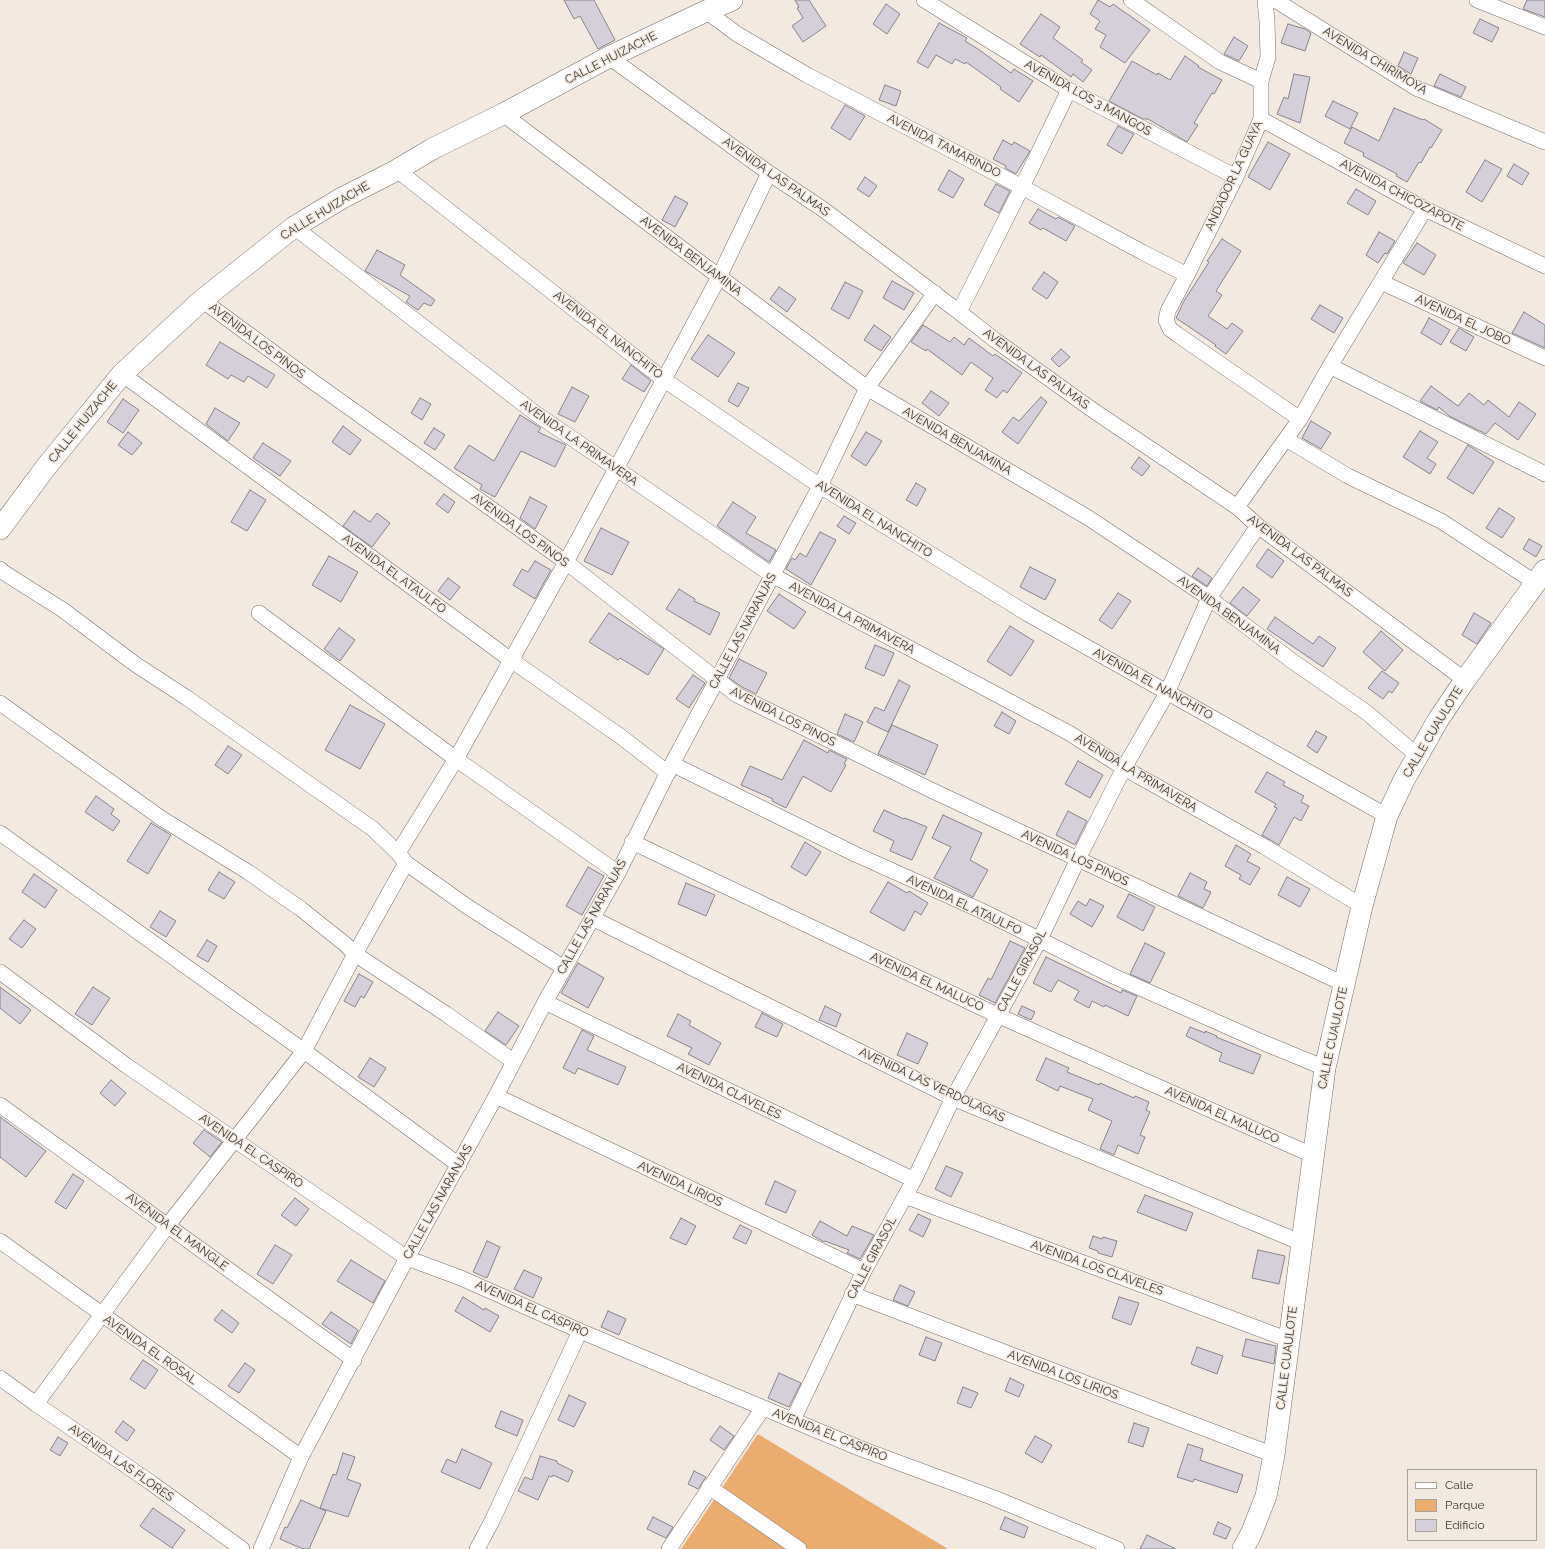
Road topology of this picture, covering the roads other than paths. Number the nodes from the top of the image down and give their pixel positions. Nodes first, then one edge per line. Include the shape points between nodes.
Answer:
1 (732, 0) edge
2 (924, 0) edge
3 (1131, 0) edge
4 (1265, 0) edge
5 (1275, 0) edge
6 (1478, 0) edge
7 (706, 10) junction
8 (1545, 27) edge
9 (609, 57) junction
10 (1261, 81) junction
11 (1069, 90) junction
12 (504, 114) junction
13 (1261, 119) junction
14 (1545, 142) edge
15 (396, 170) junction
16 (769, 173) junction
17 (1236, 177) junction
18 (1022, 187) junction
19 (1425, 209) junction
20 (294, 227) junction
21 (1545, 266) edge
22 (1187, 275) junction
23 (719, 277) junction
24 (1381, 282) junction
25 (935, 293) junction
26 (202, 300) junction
27 (960, 312) junction
28 (1545, 358) edge
29 (1330, 366) junction
30 (122, 374) junction
31 (663, 379) junction
32 (866, 388) junction
33 (1300, 419) junction
34 (1286, 439) junction
35 (615, 467) junction
36 (1545, 474) edge
37 (820, 486) junction
38 (1237, 507) junction
39 (1258, 526) junction
40 (0, 529) edge
41 (566, 562) junction
42 (0, 568) edge
43 (772, 575) junction
44 (1541, 576) edge
45 (1209, 598) junction
46 (259, 613) dead end
47 (511, 660) junction
48 (717, 679) junction
49 (1465, 680) junction
50 (1167, 693) junction
51 (0, 703) edge
52 (1418, 756) junction
53 (456, 760) junction
54 (670, 768) junction
55 (1124, 768) junction
56 (1387, 816) junction
57 (0, 833) edge
58 (632, 842) junction
59 (402, 858) junction
60 (1078, 859) junction
61 (618, 873) junction
62 (1362, 906) junction
63 (592, 918) junction
64 (1039, 940) junction
65 (355, 954) junction
66 (564, 968) junction
67 (0, 972) edge
68 (1344, 984) junction
69 (545, 1002) junction
70 (999, 1016) junction
71 (304, 1051) junction
72 (514, 1061) junction
73 (1325, 1068) junction
74 (496, 1096) junction
75 (953, 1098) junction
76 (0, 1105) edge
77 (234, 1139) junction
78 (1312, 1155) junction
79 (459, 1165) junction
80 (914, 1180) junction
81 (905, 1196) junction
82 (168, 1225) junction
83 (0, 1241) edge
84 (1302, 1243) junction
85 (407, 1258) junction
86 (864, 1271) junction
87 (852, 1294) junction
88 (101, 1314) junction
89 (580, 1331) junction
90 (1289, 1340) junction
91 (354, 1360) junction
92 (0, 1378) edge
93 (36, 1404) junction
94 (763, 1408) junction
95 (793, 1420) junction
96 (1274, 1455) junction
97 (301, 1457) junction
98 (709, 1488) junction
99 (242, 1549) edge
100 (261, 1549) edge
101 (477, 1549) edge
102 (670, 1549) edge
103 (799, 1549) edge
104 (1117, 1549) edge
105 (1243, 1549) edge

1 - 7 street, CALLE HUIZACHE
2 - 11 street, AVENIDA LOS 3 MANGOS
3 - 10 street via 1220,62
4 - 10 street, ANDADOR LA GUAYA via 1268,57
5 - 14 street, AVENIDA CHIRIMOYA via 1416,88
6 - 8 street
7 - 9 street, CALLE HUIZACHE
7 - 18 street, AVENIDA TAMARINDO via 737,34 807,75
9 - 12 street, CALLE HUIZACHE
9 - 16 street, AVENIDA LAS PALMAS
10 - 13 street, ANDADOR LA GUAYA
11 - 17 street, AVENIDA LOS 3 MANGOS
11 - 18 street
12 - 15 street, CALLE HUIZACHE via 432,149
12 - 23 street, AVENIDA BENJAMINA
13 - 17 street, ANDADOR LA GUAYA
13 - 19 street, AVENIDA CHICOZAPOTE
15 - 20 street, CALLE HUIZACHE
15 - 31 street, AVENIDA EL NANCHITO
16 - 23 street
16 - 25 street, AVENIDA LAS PALMAS via 824,210
17 - 22 street, ANDADOR LA GUAYA
18 - 22 street, AVENIDA TAMARINDO
18 - 27 street
19 - 21 street, AVENIDA CHICOZAPOTE
19 - 24 street
20 - 26 street, CALLE HUIZACHE
20 - 35 street, AVENIDA LA PRIMAVERA via 535,413
22 - 33 street, ANDADOR LA GUAYA via 1168,311 1166,320 1170,329
23 - 31 street
23 - 32 street, AVENIDA BENJAMINA
24 - 28 street, AVENIDA EL JOBO
24 - 29 street
25 - 27 street, AVENIDA LAS PALMAS
25 - 32 street, CALLE LAS NARANJAS
26 - 30 street, CALLE HUIZACHE
26 - 41 street, AVENIDA LOS PINOS
27 - 38 street, AVENIDA LAS PALMAS via 1094,411
29 - 33 street
29 - 36 street
30 - 40 street, CALLE HUIZACHE via 46,467
30 - 47 street, AVENIDA EL ATAULFO
31 - 35 street
31 - 37 street, AVENIDA EL NANCHITO
32 - 37 street, CALLE LAS NARANJAS
32 - 45 street, AVENIDA BENJAMINA via 1087,517
33 - 34 street
34 - 38 street
34 - 44 street via 1348,476
35 - 41 street
35 - 43 street, AVENIDA LA PRIMAVERA
37 - 43 street, CALLE LAS NARANJAS
37 - 50 street, AVENIDA EL NANCHITO via 1028,614
38 - 39 street, AVENIDA LAS PALMAS
39 - 45 street, CALLE GIRASOL
39 - 49 street, AVENIDA LAS PALMAS
41 - 47 street
41 - 48 street, AVENIDA LOS PINOS
42 - 59 street via 372,829
43 - 48 street, CALLE LAS NARANJAS
43 - 55 street, AVENIDA LA PRIMAVERA via 1070,733
44 - 49 street, CALLE CUAULOTE
45 - 50 street, CALLE GIRASOL
45 - 52 street, AVENIDA BENJAMINA via 1292,661 1366,712
46 - 53 street
47 - 53 street
47 - 54 street, AVENIDA EL ATAULFO
48 - 54 street, CALLE LAS NARANJAS
48 - 60 street, AVENIDA LOS PINOS via 737,695 858,756
49 - 52 street, CALLE CUAULOTE
50 - 55 street, CALLE GIRASOL
50 - 56 street, AVENIDA EL NANCHITO
51 - 65 street via 161,818 248,872 295,905
52 - 56 street, CALLE CUAULOTE
53 - 59 street
53 - 61 street
54 - 58 street, CALLE LAS NARANJAS
54 - 64 street, AVENIDA EL ATAULFO via 982,911
55 - 60 street, CALLE GIRASOL
55 - 62 street, AVENIDA LA PRIMAVERA
56 - 62 street, CALLE CUAULOTE
57 - 71 street
58 - 61 street, CALLE LAS NARANJAS
58 - 70 street, AVENIDA EL MALUCO
59 - 65 street
59 - 66 street via 468,906
60 - 64 street, CALLE GIRASOL
60 - 68 street, AVENIDA LOS PINOS
61 - 63 street, CALLE LAS NARANJAS
62 - 68 street, CALLE CUAULOTE
63 - 66 street, CALLE LAS NARANJAS
63 - 75 street, AVENIDA LAS VERDOLAGAS
64 - 70 street, CALLE GIRASOL
64 - 73 street, AVENIDA EL ATAULFO via 1127,982
65 - 71 street
65 - 72 street
66 - 69 street, CALLE LAS NARANJAS
67 - 77 street, AVENIDA EL CASPIRO via 127,1066
68 - 73 street, CALLE CUAULOTE
69 - 72 street, CALLE LAS NARANJAS
69 - 80 street, AVENIDA CLAVELES
70 - 75 street, CALLE GIRASOL
70 - 78 street, AVENIDA EL MALUCO
71 - 77 street
71 - 79 street
72 - 74 street, CALLE LAS NARANJAS
73 - 78 street, CALLE CUAULOTE
74 - 79 street, CALLE LAS NARANJAS
74 - 86 street, AVENIDA LIRIOS
75 - 80 street, CALLE GIRASOL
75 - 84 street, AVENIDA LAS VERDOLAGAS
76 - 82 street, AVENIDA EL MANGLE
77 - 82 street
77 - 85 street, AVENIDA EL CASPIRO
78 - 84 street, CALLE CUAULOTE
79 - 85 street, CALLE LAS NARANJAS
80 - 81 street, CALLE GIRASOL
81 - 86 street, CALLE GIRASOL
81 - 90 street, AVENIDA LOS CLAVELES
82 - 88 street
82 - 91 street, AVENIDA EL MANGLE
83 - 88 street, AVENIDA EL ROSAL
84 - 90 street, CALLE CUAULOTE
85 - 89 street, AVENIDA EL CASPIRO via 461,1278
85 - 91 street, CALLE LAS NARANJAS
86 - 87 street, CALLE GIRASOL
87 - 95 street, CALLE GIRASOL
87 - 96 street, AVENIDA LOS LIRIOS
88 - 93 street
88 - 97 street, AVENIDA EL ROSAL
89 - 94 street, AVENIDA EL CASPIRO
89 - 101 street
90 - 96 street, CALLE CUAULOTE
91 - 97 street, CALLE LAS NARANJAS
92 - 93 street, AVENIDA LAS FLORES
93 - 99 street, AVENIDA LAS FLORES
94 - 95 street, AVENIDA EL CASPIRO
94 - 98 street
95 - 104 street, AVENIDA EL CASPIRO
96 - 105 street, CALLE CUAULOTE via 1266,1496
97 - 100 street, CALLE LAS NARANJAS
98 - 102 street
98 - 103 street

